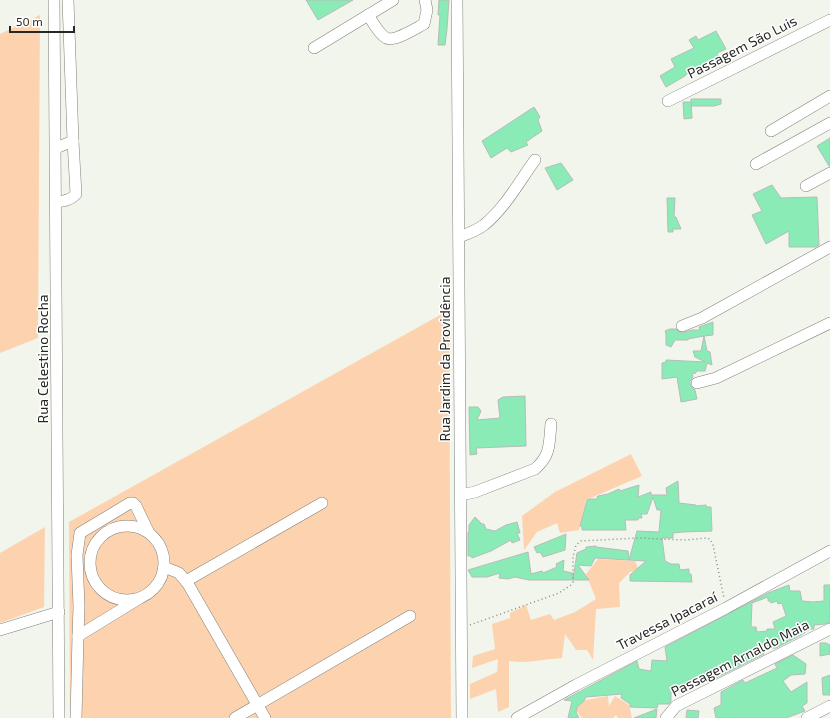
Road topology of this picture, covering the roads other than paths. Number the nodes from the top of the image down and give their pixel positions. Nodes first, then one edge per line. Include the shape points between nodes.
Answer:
1 (54, 0) edge
2 (68, 0) edge
3 (393, 0) edge
4 (425, 0) edge
5 (457, 0) edge
6 (368, 15) junction
7 (830, 20) edge
8 (314, 48) dead end
9 (830, 96) edge
10 (668, 101) dead end
11 (830, 123) edge
12 (771, 130) dead end
13 (73, 141) junction
14 (56, 148) junction
15 (535, 160) dead end
16 (756, 164) dead end
17 (830, 172) edge
18 (806, 186) dead end
19 (57, 202) junction
20 (459, 237) junction
21 (830, 247) edge
22 (830, 323) edge
23 (682, 326) dead end
24 (697, 383) dead end
25 (551, 424) dead end
26 (461, 495) junction
27 (322, 502) dead end
28 (148, 531) junction
29 (830, 550) edge
30 (59, 551) junction
31 (77, 555) junction
32 (90, 558) junction
33 (59, 563) junction
34 (77, 567) junction
35 (164, 567) junction
36 (90, 570) junction
37 (186, 581) junction
38 (140, 598) junction
39 (59, 612) junction
40 (410, 616) dead end
41 (830, 628) edge
42 (0, 630) edge
43 (78, 636) junction
44 (258, 705) junction
45 (830, 706) edge
46 (59, 718) edge
47 (76, 718) edge
48 (234, 718) edge
49 (265, 718) edge
50 (462, 718) edge
51 (517, 718) edge
52 (666, 718) edge
53 (807, 718) edge

1 - 14 street, Rua Celestino Rocha
2 - 13 street
3 - 6 street
4 - 6 street via 427,10 424,24 393,40 381,34
5 - 20 street, Rua Jardim da Providência
6 - 8 street
7 - 10 street, Passagem São Luis
9 - 12 street
11 - 16 street
13 - 14 street
13 - 19 street via 76,194 69,200
14 - 19 street, Rua Celestino Rocha
15 - 20 street via 498,210 483,225
17 - 18 street
19 - 30 street, Rua Celestino Rocha
20 - 26 street, Rua Jardim da Providência
21 - 23 street via 702,318
22 - 24 street via 716,378
25 - 26 street via 548,453 534,469
26 - 50 street, Rua Jardim da Providência
27 - 37 street
28 - 31 street via 136,506 130,502 80,533
28 - 32 street via 135,526 114,528 102,534
28 - 35 street via 161,547 165,560
29 - 51 street, Travessa Ipacaraí
30 - 31 street
30 - 33 street, Rua Celestino Rocha
31 - 32 street
31 - 34 street
32 - 36 street
33 - 34 street
33 - 39 street, Rua Celestino Rocha
34 - 36 street
34 - 43 street
35 - 37 street via 179,573
35 - 38 street via 157,586
36 - 38 street via 96,585 106,594 126,600
37 - 44 street
38 - 43 street
39 - 42 street
39 - 46 street, Rua Celestino Rocha
40 - 44 street
41 - 52 street, Passagem Arnaldo Maia via 676,706
43 - 47 street
44 - 48 street
44 - 49 street
45 - 53 street

